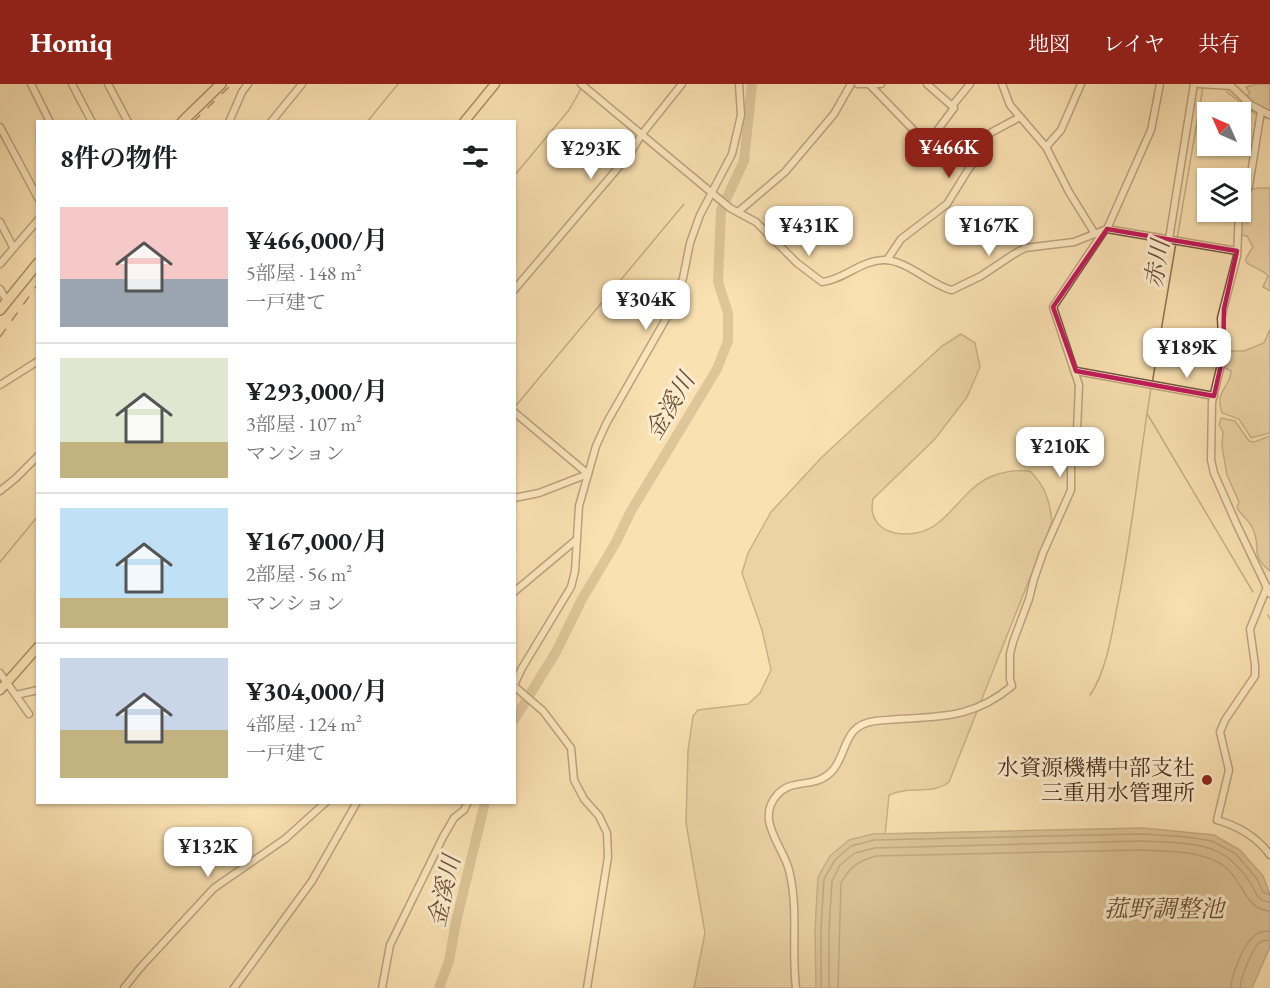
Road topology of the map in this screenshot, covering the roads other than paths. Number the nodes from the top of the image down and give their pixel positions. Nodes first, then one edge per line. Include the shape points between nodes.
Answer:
1 (31, 84) edge
2 (72, 84) edge
3 (108, 84) edge
4 (221, 84) edge
5 (248, 84) edge
6 (302, 84) edge
7 (495, 84) edge
8 (581, 84) edge
9 (682, 84) edge
10 (739, 84) edge
11 (851, 84) edge
12 (858, 84) edge
13 (881, 84) edge
14 (927, 84) edge
15 (970, 84) edge
16 (1002, 84) edge
17 (1081, 84) edge
18 (1160, 84) edge
19 (1197, 84) edge
20 (870, 85) edge
21 (1214, 85) edge
22 (952, 106) junction
23 (1261, 111) junction
24 (1270, 115) edge
25 (1020, 117) junction
26 (49, 120) edge
27 (91, 120) edge
28 (127, 120) edge
29 (184, 120) edge
30 (230, 120) edge
31 (273, 120) edge
32 (466, 120) edge
33 (0, 127) edge
34 (642, 134) junction
35 (1046, 147) junction
36 (1251, 174) edge
37 (36, 194) edge
38 (714, 194) junction
39 (736, 212) junction
40 (0, 222) edge
41 (36, 222) edge
42 (1238, 222) edge
43 (1106, 230) junction
44 (1095, 234) junction
45 (1171, 239) junction
46 (13, 247) junction
47 (1237, 251) junction
48 (887, 260) junction
49 (0, 264) edge
50 (36, 265) edge
51 (516, 288) edge
52 (0, 289) edge
53 (7, 301) junction
54 (0, 310) edge
55 (36, 362) edge
56 (1076, 371) junction
57 (0, 385) edge
58 (1214, 396) junction
59 (516, 414) edge
60 (36, 458) edge
61 (588, 474) junction
62 (0, 491) edge
63 (516, 498) edge
64 (576, 540) junction
65 (1267, 586) junction
66 (516, 590) edge
67 (1270, 594) edge
68 (36, 648) edge
69 (0, 673) edge
70 (516, 683) edge
71 (3, 687) edge
72 (516, 687) edge
73 (36, 690) edge
74 (16, 695) junction
75 (29, 714) dead end
76 (324, 804) edge
77 (356, 804) edge
78 (467, 804) edge
79 (1270, 855) edge
80 (124, 988) edge
81 (234, 988) edge
82 (382, 988) edge
83 (587, 988) edge
84 (796, 988) edge

1 - 26 street
2 - 27 street
3 - 28 street
4 - 29 highway
5 - 30 street
6 - 31 street
7 - 32 main road
8 - 34 street
9 - 34 street
10 - 38 street via 741,115 732,154
11 - 39 street via 834,114 785,172
12 - 20 street
13 - 20 street
14 - 22 street
15 - 22 street
16 - 25 street
17 - 35 street via 1061,130
18 - 43 street via 1151,130
19 - 21 street
19 - 45 street
20 - 22 street via 927,144
21 - 23 street via 1231,86
23 - 24 street
23 - 36 street
25 - 35 street
25 - 48 street via 976,144 978,157 947,204 901,239
33 - 37 street
34 - 38 street
34 - 51 street via 629,155
35 - 44 street
38 - 39 street
38 - 61 street via 694,231 675,303 607,422
39 - 48 street via 756,222 822,282
40 - 46 street
41 - 46 street
42 - 47 street
43 - 44 street
43 - 45 street
43 - 56 street via 1053,307
44 - 48 street via 1074,242 1025,248 952,290 914,269
45 - 47 street
46 - 49 street
47 - 58 street via 1221,318 1223,356
50 - 53 highway
52 - 53 street
53 - 54 highway
55 - 57 street
56 - 58 street
56 - 84 street via 1079,406 1071,457 1071,490 1043,553 1013,642 1012,686 988,703 950,717 862,725 847,739 831,773 819,781 790,786 774,799 769,824 793,886
58 - 65 street via 1212,467
59 - 61 street
60 - 62 street
61 - 63 street
61 - 64 street via 579,506
64 - 66 street
64 - 70 street via 571,587
65 - 67 street
65 - 79 street via 1250,629 1255,676 1220,732 1229,770 1217,820 1252,836
68 - 71 main road
69 - 71 street
71 - 74 street
72 - 83 street via 543,711 571,748 574,780 607,833 608,857
73 - 74 street
74 - 75 street
76 - 80 street via 276,846 214,888
77 - 81 street via 312,881
78 - 82 street via 443,837 390,945

